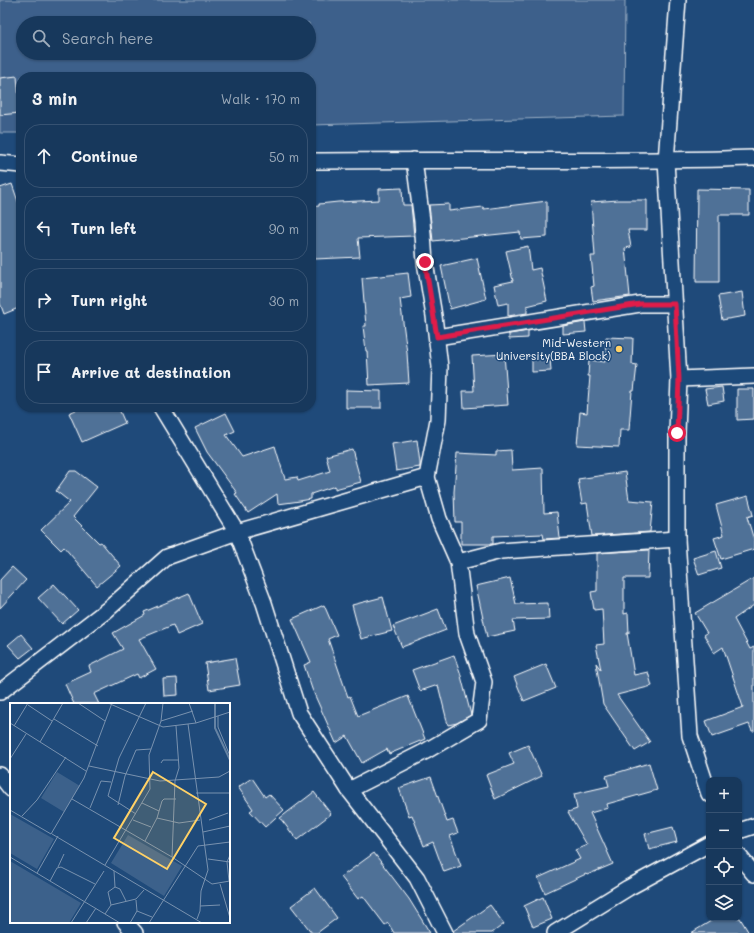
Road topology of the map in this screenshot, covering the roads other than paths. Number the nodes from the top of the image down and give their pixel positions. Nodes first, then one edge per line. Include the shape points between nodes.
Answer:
1 (678, 0) edge
2 (754, 158) edge
3 (414, 160) junction
4 (316, 161) edge
5 (666, 161) junction
6 (0, 163) edge
7 (16, 165) edge
8 (675, 304) junction
9 (437, 337) junction
10 (754, 376) edge
11 (679, 379) junction
12 (164, 412) edge
13 (427, 477) junction
14 (237, 532) junction
15 (676, 539) junction
16 (458, 562) junction
17 (0, 692) edge
18 (0, 776) edge
19 (706, 785) edge
20 (10, 788) edge
21 (349, 790) junction
22 (754, 826) edge
23 (742, 830) edge
24 (706, 846) edge
25 (742, 860) edge
26 (754, 874) edge
27 (126, 923) edge
28 (135, 933) edge
29 (445, 933) edge
30 (555, 933) edge

1 - 5 street
2 - 5 street
3 - 4 street
3 - 5 street
3 - 9 street via 425,262
5 - 8 street
6 - 7 street
8 - 9 street via 640,304
8 - 11 street
9 - 13 street via 440,367 438,420
10 - 11 street
11 - 15 street
12 - 14 street
13 - 14 street
13 - 16 street via 440,519
14 - 17 street via 166,557 107,610
14 - 21 street via 264,603 299,713
15 - 16 street via 501,551
15 - 19 street via 690,736
16 - 21 street via 467,634 484,682 479,720 426,751
18 - 20 street
21 - 29 street via 417,878
22 - 23 street
24 - 30 street via 628,888
25 - 26 street
27 - 28 street

